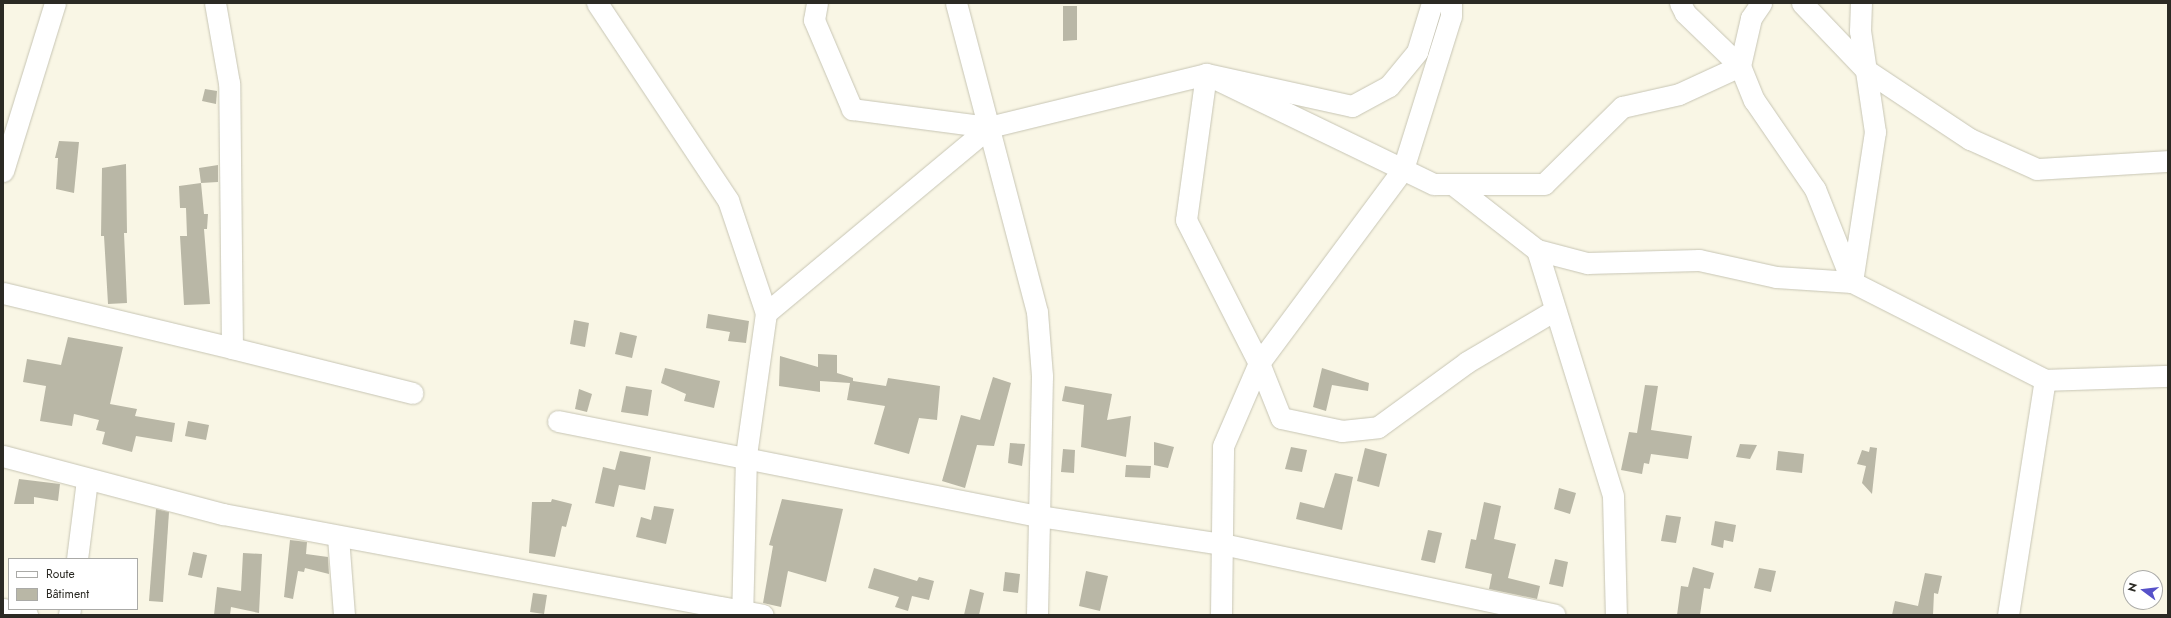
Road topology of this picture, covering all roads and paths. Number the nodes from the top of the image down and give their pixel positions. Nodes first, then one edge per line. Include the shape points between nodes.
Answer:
1 (55, 3) edge
2 (215, 3) edge
3 (597, 3) edge
4 (817, 3) edge
5 (956, 3) edge
6 (1432, 3) edge
7 (1451, 3) edge
8 (1680, 3) edge
9 (1761, 3) edge
10 (1802, 3) edge
11 (1861, 3) edge
12 (1740, 66) junction
13 (1866, 70) junction
14 (1206, 74) junction
15 (989, 127) junction
16 (2168, 161) edge
17 (1403, 169) junction
18 (3, 170) edge
19 (1455, 186) junction
20 (1537, 250) junction
21 (1852, 282) junction
22 (3, 293) edge
23 (1555, 310) junction
24 (766, 313) junction
25 (232, 348) junction
26 (1259, 363) junction
27 (2168, 376) edge
28 (2045, 380) junction
29 (412, 393) dead end
30 (558, 421) dead end
31 (3, 456) edge
32 (746, 456) junction
33 (87, 480) junction
34 (1039, 516) junction
35 (338, 537) junction
36 (1222, 544) junction
37 (77, 558) edge
38 (3, 609) edge
39 (743, 613) edge
40 (27, 615) edge
41 (344, 615) edge
42 (763, 615) edge
43 (1037, 615) edge
44 (1221, 615) edge
45 (1555, 615) edge
46 (1616, 615) edge
47 (2008, 615) edge

1 - 18 street
2 - 25 street via 229,82
3 - 24 street via 728,200
4 - 15 street via 814,20 852,109
5 - 15 street
6 - 14 street via 1417,52 1389,86 1352,106
7 - 17 street via 1451,16
8 - 12 street via 1685,13
9 - 12 street via 1751,18
10 - 13 street
11 - 13 street via 1860,31
12 - 19 street via 1679,94 1622,107 1544,184
12 - 21 street via 1754,100 1815,189
13 - 16 street via 1970,139 2037,169
13 - 21 street via 1875,132
14 - 15 street
14 - 17 street
14 - 26 street via 1186,220
15 - 24 street
15 - 34 street via 1037,312 1042,376
17 - 19 street via 1434,184
17 - 26 street
19 - 20 street
20 - 21 street via 1587,263 1699,260 1776,277
20 - 23 street
21 - 28 street
22 - 25 street
23 - 26 street via 1467,362 1378,427 1342,431 1281,418
23 - 46 street via 1612,496
24 - 32 street
25 - 29 street
26 - 36 street via 1223,446
27 - 28 street
28 - 47 street
30 - 32 street
31 - 33 street
32 - 34 street
32 - 39 street
33 - 35 street via 223,514
33 - 37 street
34 - 36 street
34 - 43 street
35 - 39 street
35 - 41 street
36 - 44 street
36 - 45 street
38 - 40 street
39 - 42 street

